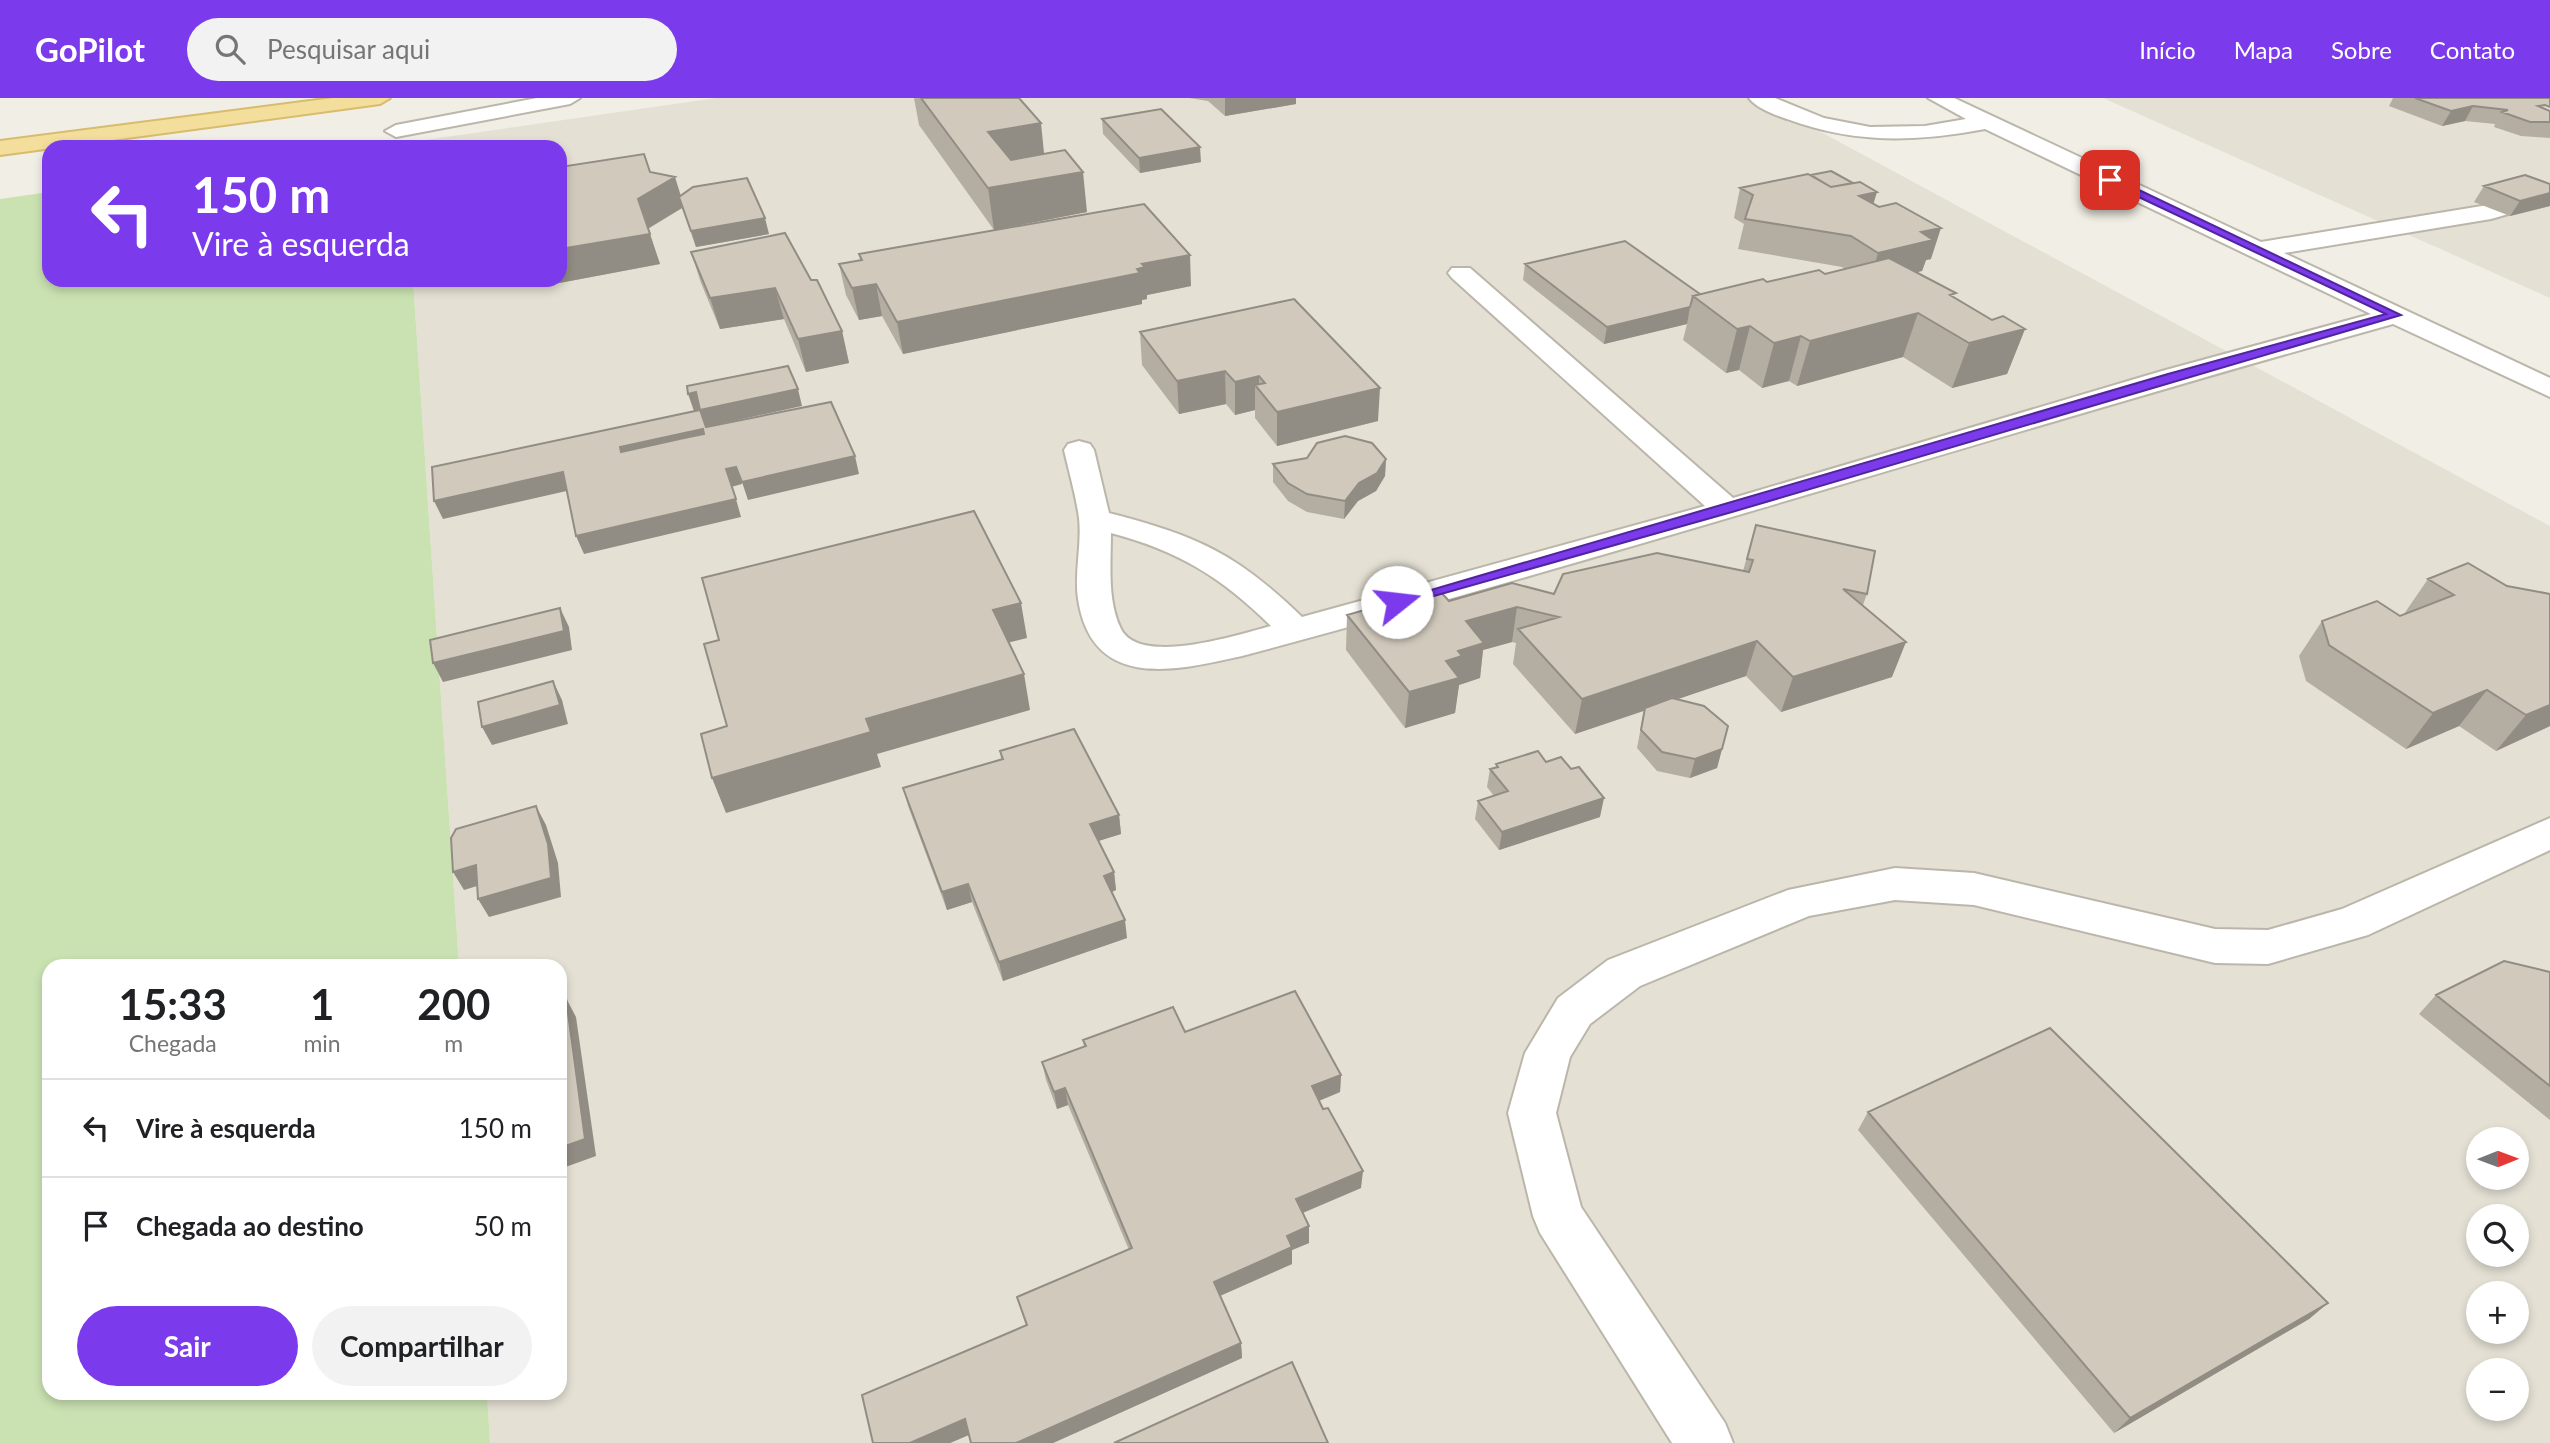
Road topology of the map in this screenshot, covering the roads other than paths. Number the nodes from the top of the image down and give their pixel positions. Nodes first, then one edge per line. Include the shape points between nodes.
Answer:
1 (262, 98) edge
2 (380, 98) edge
3 (570, 98) edge
4 (1759, 98) edge
5 (1938, 98) edge
6 (1987, 122) junction
7 (396, 131) dead end
8 (0, 134) edge
9 (61, 140) edge
10 (42, 142) edge
11 (0, 148) edge
12 (2550, 195) edge
13 (2259, 250) junction
14 (1461, 273) dead end
15 (2396, 315) junction
16 (2550, 389) edge
17 (1079, 450) dead end
18 (1727, 510) junction
19 (1095, 519) junction
20 (1295, 630) junction
21 (2550, 833) edge
22 (1705, 1443) edge

1 - 8 main road
2 - 9 main road
3 - 7 street
4 - 6 street via 1807,122 1859,134 1920,133
5 - 6 street
6 - 13 street
10 - 11 main road
12 - 13 street via 2491,212
13 - 15 street
14 - 18 street
15 - 16 street
15 - 18 street
17 - 19 street
18 - 20 street
19 - 20 street via 1173,541 1206,557 1242,582
19 - 20 street via 1095,597 1106,637 1130,654 1185,657
21 - 22 street via 2353,923 2268,947 2214,946 1974,888 1895,884 1803,901 1624,973 1574,1011 1548,1053 1532,1113 1558,1216

